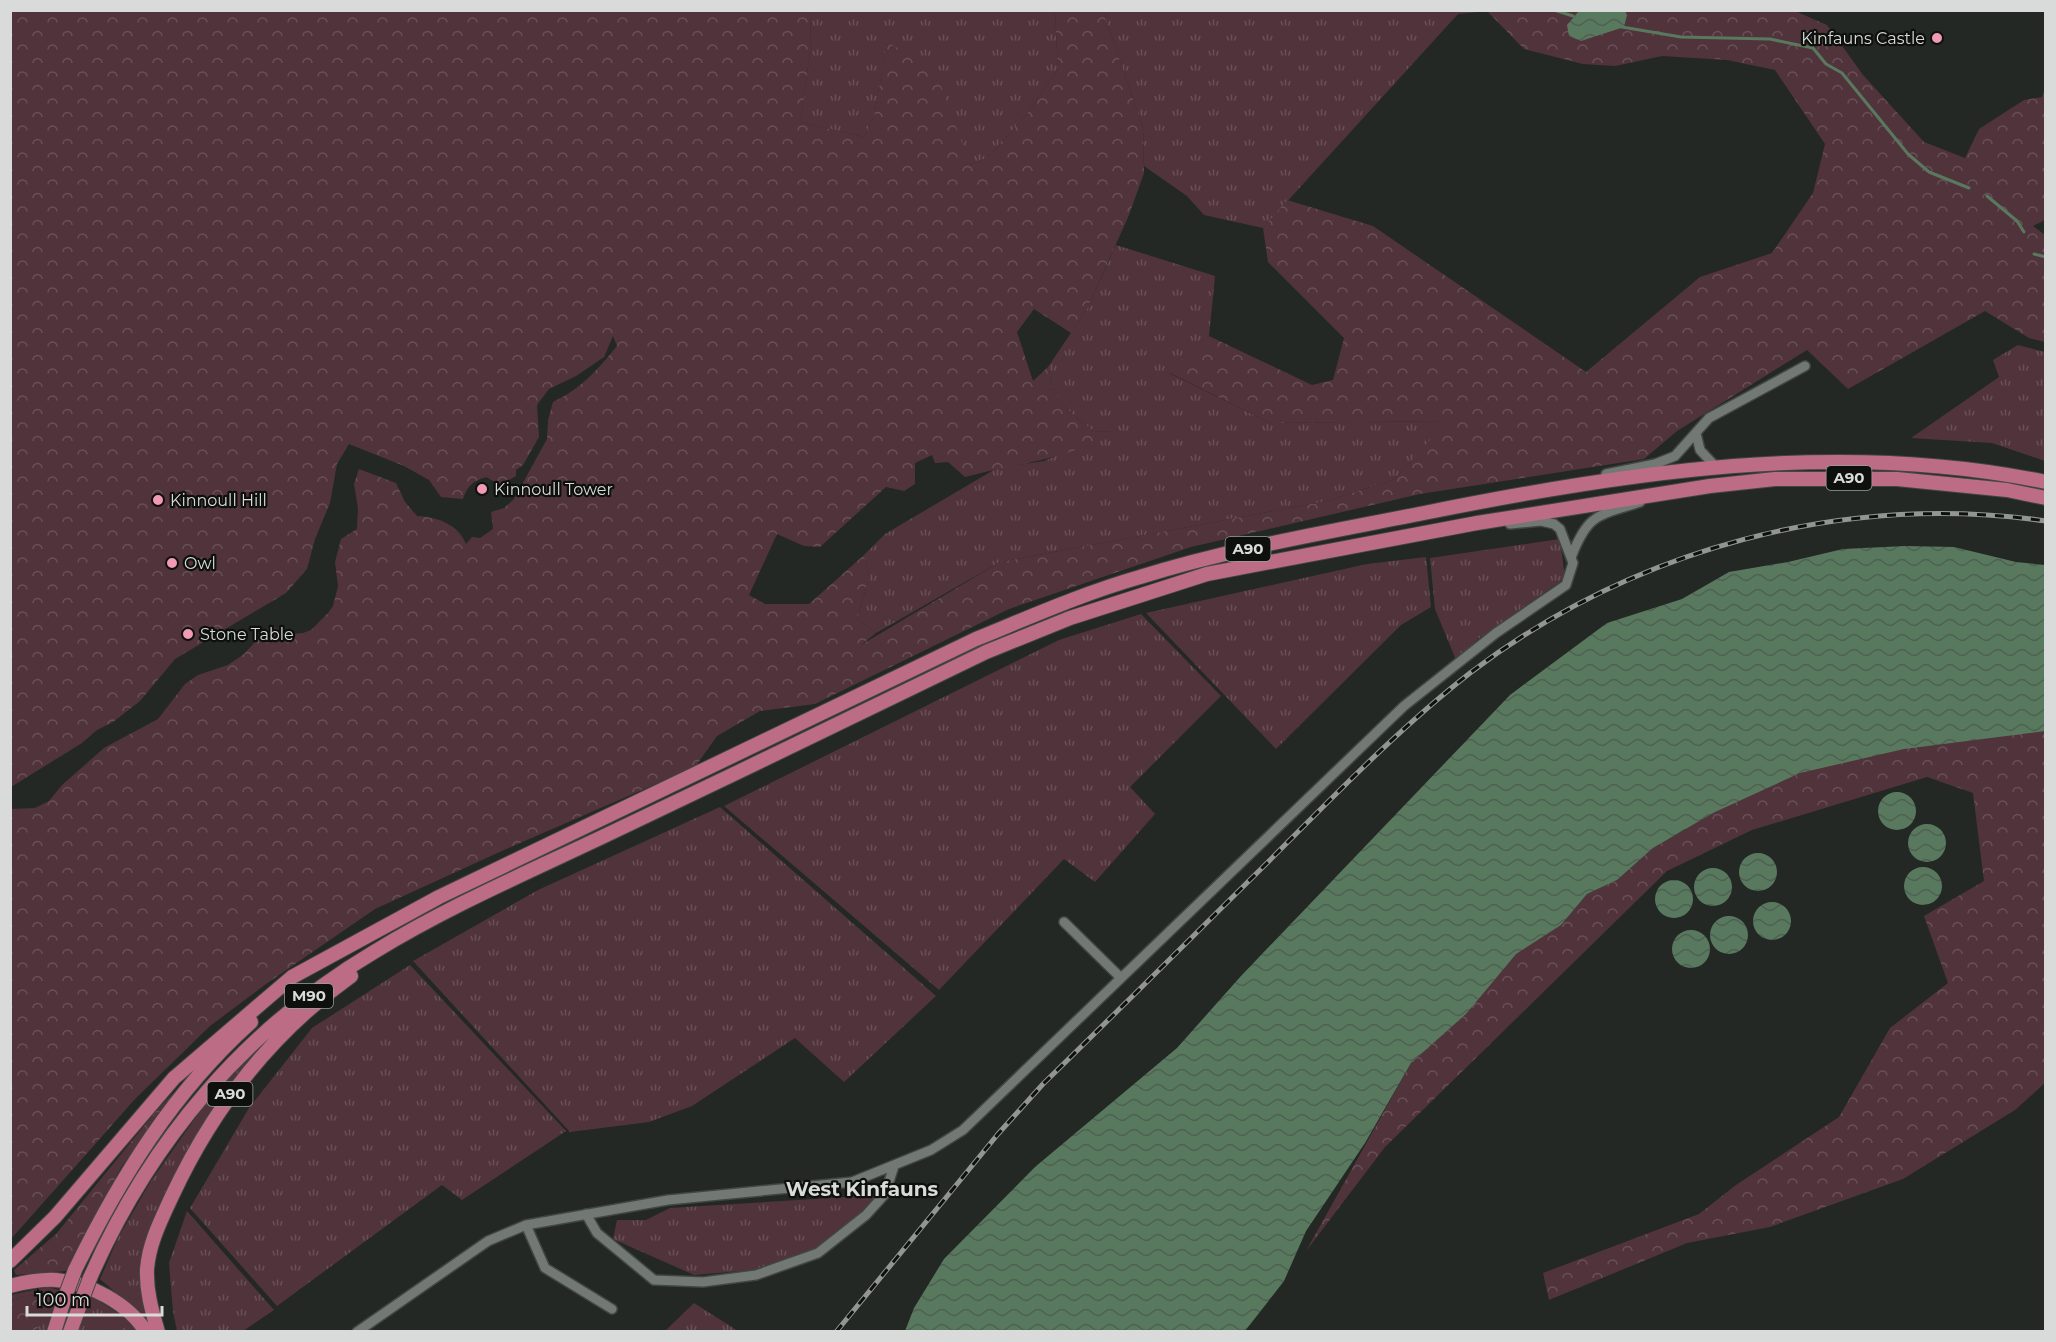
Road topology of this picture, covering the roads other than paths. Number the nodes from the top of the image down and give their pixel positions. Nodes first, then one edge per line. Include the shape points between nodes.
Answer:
1 (1804, 366) dead end
2 (1696, 433) junction
3 (1716, 467) junction
4 (2046, 482) edge
5 (1555, 489) junction
6 (1661, 495) junction
7 (2046, 498) edge
8 (1477, 522) junction
9 (1572, 555) junction
10 (1064, 922) dead end
11 (423, 924) junction
12 (381, 928) junction
13 (1121, 978) junction
14 (894, 1166) junction
15 (586, 1214) junction
16 (526, 1225) junction
17 (10, 1261) edge
18 (10, 1286) edge
19 (612, 1309) dead end
20 (54, 1332) edge
21 (70, 1332) edge
22 (146, 1332) edge
23 (158, 1332) edge
24 (357, 1332) edge

1 - 2 street via 1709,418
2 - 3 street via 1700,450
2 - 5 street via 1675,456 1665,460 1576,480
3 - 4 highway, A90 via 1896,462 2009,474
3 - 5 highway, A90
5 - 12 highway, A90 via 1207,558 1065,602 976,639
6 - 7 highway, A90 via 1764,480 1833,477 1941,483
6 - 8 highway, A90
6 - 9 street via 1595,517 1584,526
8 - 9 street via 1513,524 1538,520 1554,524
8 - 11 highway, A90 via 1207,574 1070,618 986,652
9 - 13 street via 1572,572 1566,585 1496,633 1404,706
10 - 13 street
11 - 21 highway, M90, bridge via 332,979 241,1052 209,1087 160,1149 120,1214
11 - 23 highway, A90 via 345,980 286,1032 255,1062 216,1113 180,1178 150,1249 147,1286
12 - 17 highway, A90 via 292,978 174,1078 55,1217
12 - 20 highway, M90, bridge via 272,1004 186,1089 141,1148 99,1221 75,1270
13 - 14 street via 963,1130
14 - 15 street via 852,1182 668,1200
14 - 15 street via 885,1194 866,1215 818,1253 756,1275 704,1282 654,1280 597,1233
15 - 16 street
16 - 19 street via 545,1268
16 - 24 street via 488,1241
18 - 22 highway via 33,1280 79,1284 111,1299

